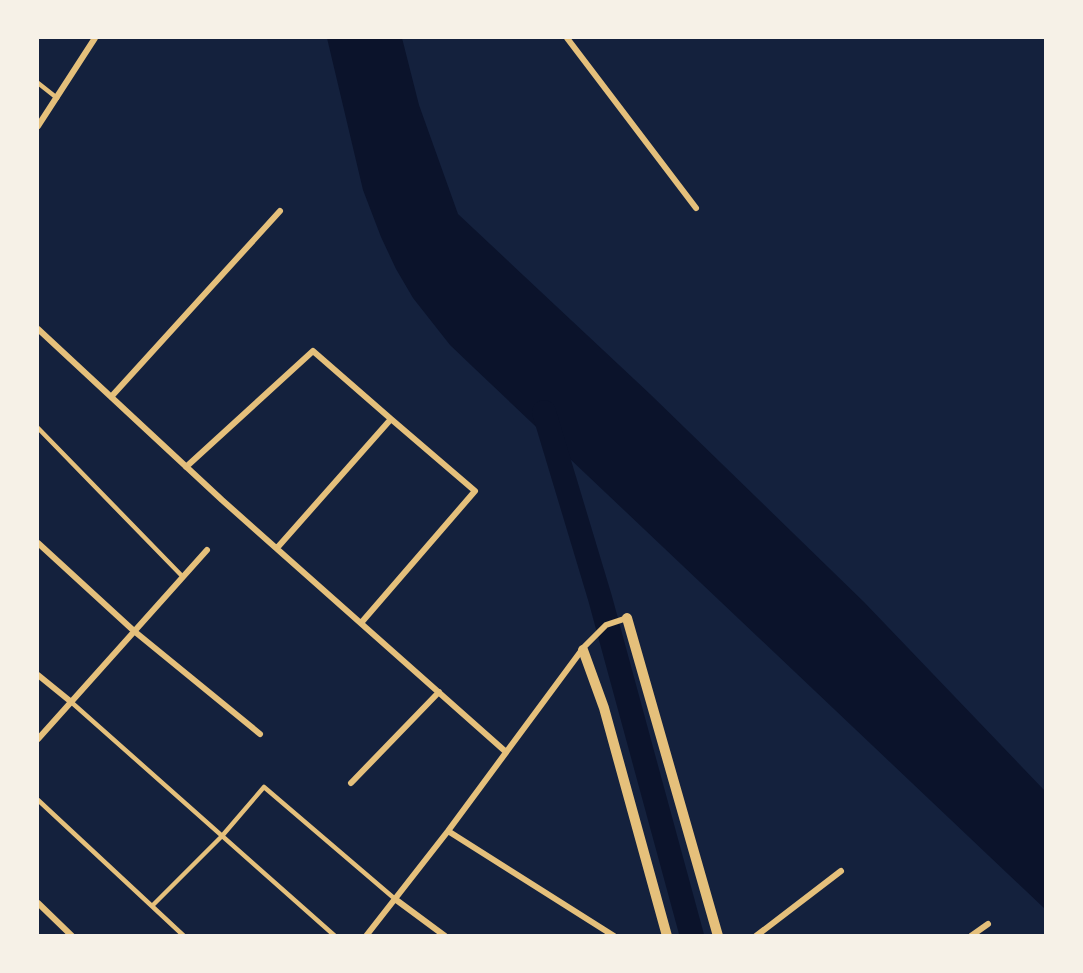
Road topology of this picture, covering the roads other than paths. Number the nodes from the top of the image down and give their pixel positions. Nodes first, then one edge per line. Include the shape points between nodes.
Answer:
1 (96, 38) edge
2 (567, 38) edge
3 (38, 83) edge
4 (57, 98) junction
5 (38, 126) edge
6 (696, 208) dead end
7 (280, 211) dead end
8 (38, 329) edge
9 (111, 397) junction
10 (391, 419) junction
11 (38, 428) edge
12 (186, 467) junction
13 (38, 543) edge
14 (277, 549) junction
15 (207, 550) dead end
16 (183, 577) junction
17 (627, 618) joint
18 (361, 623) junction
19 (134, 631) junction
20 (583, 649) junction
21 (38, 675) edge
22 (439, 692) junction
23 (70, 702) junction
24 (260, 734) dead end
25 (38, 739) edge
26 (506, 752) junction
27 (351, 783) dead end
28 (38, 800) edge
29 (448, 831) junction
30 (222, 836) junction
31 (841, 872) dead end
32 (395, 899) junction
33 (38, 903) edge
34 (152, 906) junction
35 (988, 924) dead end
36 (72, 936) edge
37 (184, 936) edge
38 (335, 936) edge
39 (366, 936) edge
40 (445, 936) edge
41 (614, 936) edge
42 (667, 936) edge
43 (718, 936) edge
44 (756, 936) edge
45 (971, 936) edge

1 - 4 street
2 - 6 street
3 - 4 lane
4 - 5 street
7 - 9 street
8 - 9 street
9 - 12 street
10 - 12 street via 313,351
10 - 14 street
10 - 18 street via 475,492
11 - 16 lane
12 - 14 street
13 - 19 street
14 - 18 street
15 - 16 street
16 - 19 street
17 - 20 street via 606,625
17 - 43 street
18 - 22 street
19 - 23 street
19 - 24 street
20 - 26 street
20 - 42 street via 604,708
21 - 23 street
22 - 26 street
22 - 27 street
23 - 25 street
23 - 30 lane
26 - 29 street
28 - 34 lane
29 - 32 street
29 - 41 street
30 - 32 lane via 264,787
30 - 34 lane
30 - 38 lane
31 - 44 street
32 - 39 street
32 - 40 street
33 - 36 street
34 - 37 lane
35 - 45 street

